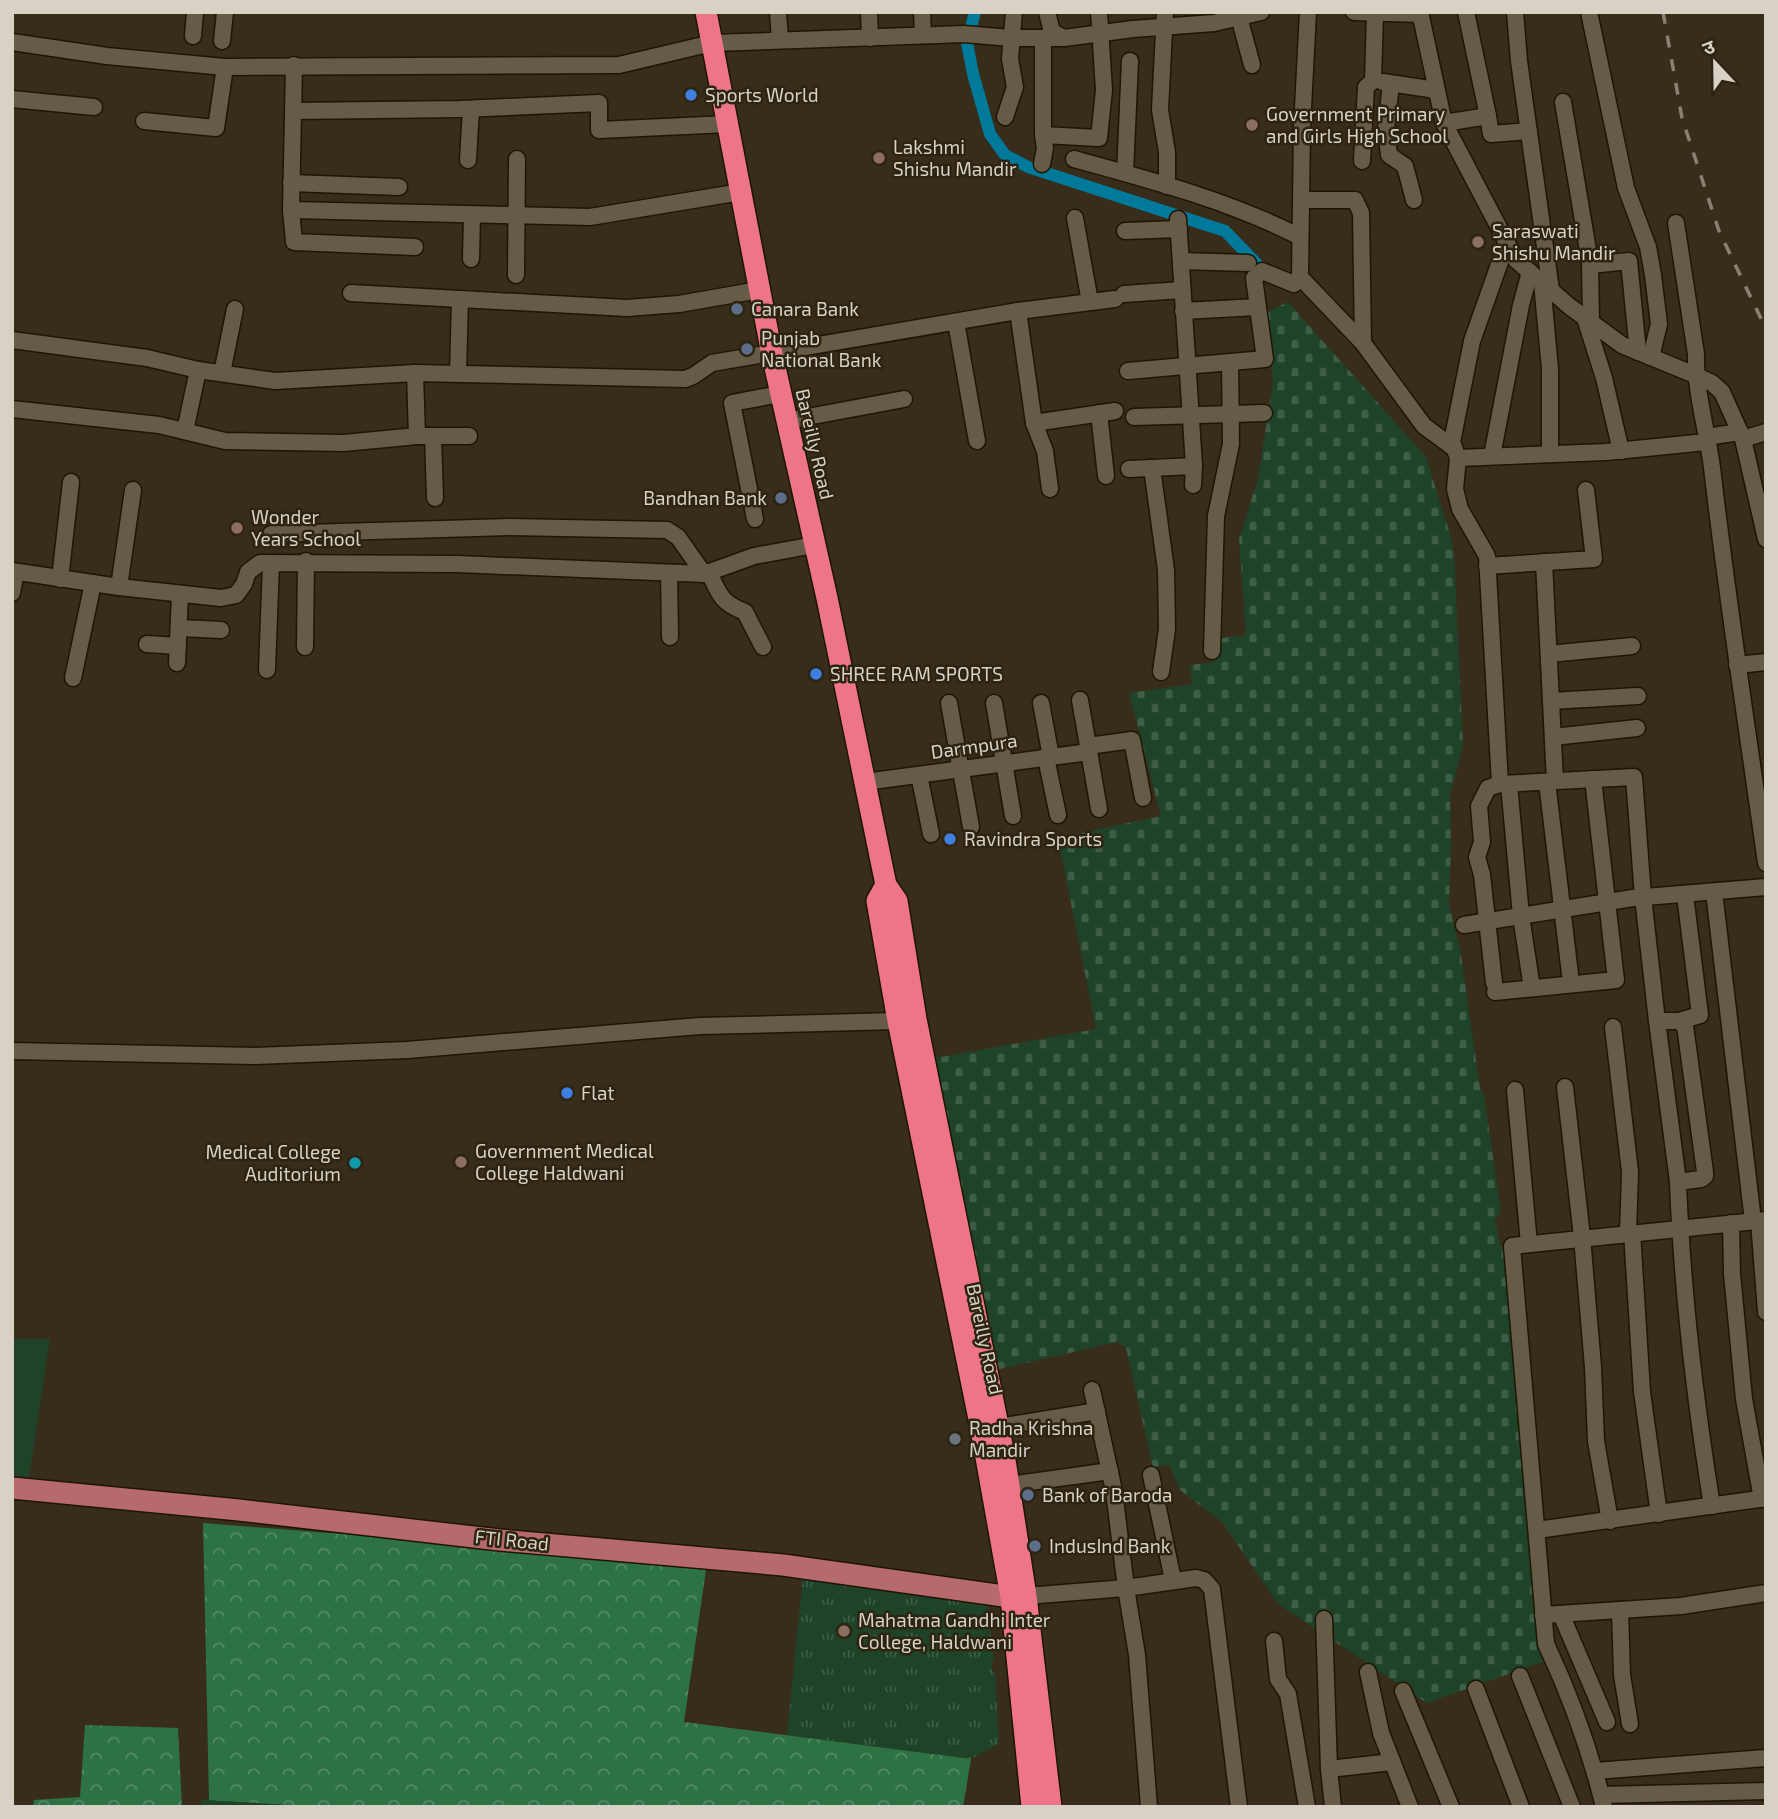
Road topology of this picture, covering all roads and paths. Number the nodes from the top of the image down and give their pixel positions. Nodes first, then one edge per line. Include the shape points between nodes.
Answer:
1 (195, 12) edge
2 (225, 12) edge
3 (706, 12) edge
4 (778, 12) edge
5 (869, 12) edge
6 (922, 12) edge
7 (1014, 12) edge
8 (1046, 12) edge
9 (1099, 12) edge
10 (1134, 12) edge
11 (1308, 12) edge
12 (1354, 12) edge
13 (1466, 12) edge
14 (1515, 12) edge
15 (1589, 12) edge
16 (1375, 13) edge
17 (1420, 13) edge
18 (1252, 14) edge
19 (1214, 18) edge
20 (1165, 19) edge
21 (1133, 29) junction
22 (1099, 33) junction
23 (193, 36) dead end
24 (923, 36) junction
25 (870, 38) junction
26 (1011, 38) junction
27 (1043, 38) junction
28 (1065, 38) junction
29 (780, 40) junction
30 (222, 41) dead end
31 (12, 42) edge
32 (712, 43) junction
33 (1130, 61) dead end
34 (295, 65) junction
35 (1252, 65) dead end
36 (225, 66) junction
37 (1373, 81) junction
38 (1391, 84) junction
39 (1436, 90) junction
40 (12, 99) edge
41 (1563, 102) dead end
42 (94, 107) dead end
43 (1100, 107) junction
44 (471, 109) junction
45 (1128, 109) junction
46 (293, 111) junction
47 (1488, 116) junction
48 (1005, 117) dead end
49 (144, 121) dead end
50 (1444, 123) junction
51 (728, 124) junction
52 (1529, 131) junction
53 (1043, 135) junction
54 (517, 159) dead end
55 (1074, 159) dead end
56 (468, 160) dead end
57 (1363, 161) dead end
58 (1042, 164) dead end
59 (1125, 173) junction
60 (291, 183) junction
61 (1167, 186) junction
62 (399, 187) dead end
63 (741, 192) junction
64 (1301, 200) junction
65 (1414, 200) dead end
66 (291, 210) junction
67 (472, 215) junction
68 (516, 215) junction
69 (1075, 218) dead end
70 (1676, 223) dead end
71 (1125, 231) dead end
72 (1300, 237) junction
73 (1507, 242) junction
74 (415, 247) dead end
75 (471, 259) dead end
76 (1181, 261) junction
77 (1248, 263) dead end
78 (1590, 265) junction
79 (516, 275) dead end
80 (1300, 277) junction
81 (1541, 281) junction
82 (759, 290) junction
83 (1182, 290) junction
84 (351, 293) dead end
85 (460, 299) junction
86 (1090, 302) junction
87 (1258, 307) junction
88 (235, 309) dead end
89 (1183, 311) junction
90 (1018, 312) junction
91 (1588, 320) junction
92 (956, 322) junction
93 (12, 340) edge
94 (1363, 343) junction
95 (772, 354) junction
96 (1645, 354) junction
97 (1230, 363) junction
98 (1188, 367) junction
99 (198, 370) junction
100 (1128, 371) dead end
101 (222, 373) junction
102 (415, 373) junction
103 (458, 374) junction
104 (1695, 375) junction
105 (780, 394) junction
106 (904, 399) dead end
107 (12, 408) edge
108 (1264, 413) dead end
109 (1232, 414) junction
110 (1191, 416) junction
111 (1134, 417) dead end
112 (786, 421) junction
113 (1034, 422) junction
114 (185, 431) junction
115 (1766, 432) edge
116 (1741, 435) junction
117 (425, 436) junction
118 (469, 436) dead end
119 (1706, 440) junction
120 (977, 441) dead end
121 (1621, 451) junction
122 (1456, 453) junction
123 (1550, 454) junction
124 (1492, 456) junction
125 (1194, 466) junction
126 (1152, 468) junction
127 (1129, 469) dead end
128 (1106, 475) dead end
129 (71, 482) dead end
130 (1193, 485) dead end
131 (1050, 489) dead end
132 (132, 490) dead end
133 (1586, 490) dead end
134 (436, 498) dead end
135 (755, 519) dead end
136 (271, 534) dead end
137 (1766, 539) edge
138 (814, 545) junction
139 (306, 561) junction
140 (1544, 562) junction
141 (271, 563) junction
142 (1487, 566) junction
143 (14, 572) edge
144 (669, 573) junction
145 (707, 573) junction
146 (60, 579) junction
147 (93, 583) junction
148 (119, 587) junction
149 (12, 593) edge
150 (180, 594) junction
151 (179, 628) junction
152 (221, 629) dead end
153 (670, 637) dead end
154 (147, 644) dead end
155 (1632, 646) dead end
156 (305, 647) dead end
157 (763, 648) dead end
158 (1212, 651) dead end
159 (1549, 654) junction
160 (1737, 665) junction
161 (1765, 666) edge
162 (267, 670) dead end
163 (1161, 672) dead end
164 (73, 678) dead end
165 (1638, 696) dead end
166 (1080, 700) dead end
167 (1551, 701) junction
168 (950, 703) dead end
169 (994, 703) dead end
170 (1041, 703) dead end
171 (1637, 728) dead end
172 (1553, 737) junction
173 (1088, 749) junction
174 (1048, 757) junction
175 (1003, 763) junction
176 (960, 769) junction
177 (919, 775) junction
178 (1593, 779) junction
179 (1551, 781) junction
180 (865, 782) junction
181 (1504, 784) junction
182 (1143, 798) dead end
183 (1099, 808) dead end
184 (1013, 816) dead end
185 (1058, 816) dead end
186 (971, 828) dead end
187 (932, 834) dead end
188 (1766, 863) edge
189 (1766, 887) edge
190 (1714, 892) junction
191 (1685, 895) junction
192 (1643, 897) junction
193 (1608, 902) junction
194 (1563, 909) junction
195 (1521, 916) junction
196 (1486, 922) junction
197 (1464, 925) dead end
198 (1570, 974) dead end
199 (1531, 982) dead end
200 (907, 1020) junction
201 (1657, 1021) junction
202 (1679, 1021) junction
203 (1613, 1027) dead end
204 (12, 1051) edge
205 (1565, 1087) dead end
206 (1515, 1090) dead end
207 (1678, 1182) junction
208 (1759, 1220) edge
209 (1731, 1223) junction
210 (1679, 1228) junction
211 (1630, 1233) junction
212 (1582, 1237) junction
213 (1529, 1244) junction
214 (1766, 1312) edge
215 (1093, 1390) dead end
216 (1097, 1411) junction
217 (998, 1427) junction
218 (1110, 1471) junction
219 (1151, 1475) dead end
220 (1009, 1485) junction
221 (12, 1488) edge
222 (1764, 1498) edge
223 (1712, 1506) junction
224 (1659, 1514) junction
225 (1610, 1521) junction
226 (1537, 1530) junction
227 (1173, 1580) junction
228 (1126, 1588) junction
229 (1766, 1592) edge
230 (1019, 1597) junction
231 (1620, 1610) junction
232 (1561, 1614) junction
233 (1544, 1615) junction
234 (1324, 1619) dead end
235 (1274, 1641) dead end
236 (1368, 1672) dead end
237 (1520, 1676) dead end
238 (1476, 1689) dead end
239 (1404, 1691) dead end
240 (1607, 1722) dead end
241 (1630, 1724) dead end
242 (1766, 1758) edge
243 (1392, 1762) junction
244 (1329, 1769) junction
245 (1595, 1771) junction
246 (1766, 1791) edge
247 (1602, 1801) edge
248 (1032, 1807) edge
249 (1051, 1807) edge
250 (1149, 1807) edge
251 (1239, 1807) edge
252 (1307, 1807) edge
253 (1333, 1807) edge
254 (1410, 1807) edge
255 (1451, 1807) edge
256 (1521, 1807) edge
257 (1572, 1807) edge

1 - 23 street
2 - 30 street
3 - 32 highway, Bareilly Road
4 - 29 street
5 - 25 street
6 - 24 street
7 - 26 street
8 - 28 street via 1052,32
9 - 22 street
10 - 21 street
11 - 64 street
12 - 16 street
13 - 47 street
14 - 52 street
15 - 96 street via 1626,188 1648,247 1653,275 1659,324
16 - 17 street
16 - 37 street
17 - 39 street
18 - 19 street
18 - 35 street
19 - 20 street
20 - 21 street
20 - 61 street via 1160,110
21 - 22 street
22 - 28 street
22 - 43 street via 1104,90
24 - 25 street
24 - 26 street
25 - 29 street
26 - 27 street
26 - 48 street via 1015,87
27 - 28 street
27 - 53 street
29 - 32 street
31 - 36 street
32 - 34 street via 619,65
32 - 51 highway, Bareilly Road
33 - 45 street
34 - 36 street
34 - 46 street
36 - 49 street via 216,128
37 - 38 street
37 - 57 street via 1366,87
38 - 39 street
38 - 65 street via 1389,155 1405,166
39 - 50 street
40 - 42 street
41 - 78 street
43 - 45 street
43 - 53 street via 1099,138
44 - 46 street
44 - 51 street via 599,103 599,130
44 - 56 street
45 - 59 street
46 - 60 street
47 - 50 street
47 - 52 street via 1491,134
50 - 73 street
51 - 63 highway, Bareilly Road
52 - 81 street
53 - 58 street
54 - 68 street
55 - 59 street
59 - 61 street
60 - 62 street
60 - 66 street
61 - 72 street via 1261,217
63 - 68 street via 590,217
63 - 82 highway, Bareilly Road
64 - 72 street
64 - 94 street via 1354,200 1361,213
66 - 67 street
66 - 74 street via 294,242
67 - 68 street
67 - 75 street
68 - 79 street
69 - 86 street
70 - 104 street
71 - 76 street via 1179,224
72 - 80 street
73 - 81 street via 1516,260
73 - 122 street via 1472,341 1452,442
76 - 77 street
76 - 83 street
78 - 91 street
78 - 96 street via 1629,261
80 - 87 street via 1294,284 1262,271 1254,278
80 - 94 street
81 - 91 street
81 - 123 street via 1550,369
81 - 124 street via 1521,305
82 - 85 street via 626,308
82 - 95 highway, Bareilly Road
83 - 86 street
83 - 89 street
84 - 85 street
85 - 103 street
86 - 90 street
87 - 89 street
87 - 97 street via 1265,359
88 - 101 street
89 - 98 street
90 - 92 street
90 - 113 street
91 - 96 street via 1622,345
91 - 121 street
92 - 95 street
92 - 120 street
93 - 99 street via 147,358
94 - 122 street via 1424,426
95 - 103 street via 708,364 685,379
95 - 105 highway, Bareilly Road
96 - 104 street
97 - 98 street
97 - 109 street
98 - 100 street
98 - 110 street
99 - 101 street
99 - 114 street
101 - 102 street via 291,382
102 - 103 street
102 - 117 street
104 - 116 street via 1722,392
104 - 119 street
105 - 112 highway, Bareilly Road
105 - 135 street via 732,402
106 - 112 street
107 - 114 street
108 - 109 street
109 - 110 street
109 - 158 street via 1231,444 1216,516
110 - 111 street
110 - 125 street
112 - 138 highway, Bareilly Road
113 - 128 street via 1107,412
113 - 131 street via 1045,451
114 - 117 street via 225,441 344,443
115 - 116 street
116 - 119 street
116 - 137 street
117 - 118 street
117 - 134 street
119 - 121 street
119 - 160 street
121 - 123 street
122 - 124 street
122 - 142 street via 1455,489 1460,509 1487,556
123 - 124 street
125 - 126 street
125 - 130 street
126 - 127 street
126 - 163 street via 1167,581
129 - 146 street
132 - 148 street
133 - 140 street via 1594,559
136 - 145 street via 510,527 667,530
138 - 145 street via 754,556
138 - 180 highway, Bareilly Road
139 - 141 street
139 - 144 street
139 - 156 street
140 - 142 street
140 - 159 street
141 - 150 street via 260,562 248,572 236,595
141 - 162 street
142 - 181 street
143 - 146 street
143 - 149 street
144 - 145 street
144 - 153 street
145 - 157 street via 719,596 745,612
146 - 147 street
147 - 148 street
147 - 164 street
148 - 150 street
150 - 151 street
151 - 152 street
151 - 154 street via 178,654
155 - 159 street
159 - 167 street
160 - 161 street
160 - 188 street
165 - 167 street
166 - 173 street
167 - 172 street
168 - 176 street
169 - 175 street
170 - 174 street
171 - 172 street
172 - 179 street
173 - 174 street, Darmpura
173 - 182 street, Darmpura via 1132,740
173 - 183 street
174 - 175 street, Darmpura
174 - 185 street
175 - 176 street, Darmpura
175 - 184 street
176 - 177 street, Darmpura
176 - 186 street
177 - 180 street, Darmpura
177 - 187 street
178 - 179 street
178 - 192 street via 1634,777
178 - 193 street
179 - 181 street
179 - 194 street
180 - 200 highway, Bareilly Road via 886,886 877,901
181 - 195 street
181 - 196 street via 1488,788 1479,806 1482,842 1477,857
189 - 190 street
190 - 191 street
190 - 208 street
191 - 192 street
191 - 202 street via 1700,1015
192 - 193 street
192 - 201 street
193 - 194 street
193 - 196 street via 1616,980 1495,987
194 - 195 street
194 - 198 street
195 - 196 street
195 - 199 street
196 - 197 street
200 - 204 street via 700,1026 407,1050 255,1056
200 - 217 highway, Bareilly Road
200 - 230 highway, Bareilly Road via 980,1424
201 - 202 street
201 - 207 street
202 - 207 street via 1685,1026 1705,1176
203 - 211 street via 1630,1172
205 - 212 street
206 - 213 street
207 - 210 street
208 - 209 street
208 - 214 street
209 - 210 street
209 - 222 street via 1744,1399
210 - 211 street
210 - 223 street
211 - 212 street
211 - 224 street via 1642,1392
212 - 213 street
212 - 225 street via 1596,1441
213 - 226 street via 1511,1246
215 - 216 street
216 - 217 street
216 - 218 street
217 - 220 highway, Bareilly Road
218 - 220 street
218 - 228 street
219 - 227 street
220 - 230 highway, Bareilly Road
221 - 230 main road, FTI Road via 783,1565
222 - 223 street
223 - 224 street
224 - 225 street
225 - 226 street
226 - 233 street
227 - 228 street
227 - 251 street via 1196,1577 1212,1589
228 - 230 street
228 - 250 street via 1137,1655
229 - 231 street
230 - 248 highway, Bareilly Road
230 - 249 highway, Bareilly Road
231 - 232 street
231 - 241 street via 1622,1675
232 - 233 street
232 - 240 street
233 - 245 street via 1546,1644 1573,1702
234 - 244 street
235 - 252 street
236 - 243 street
237 - 257 street
238 - 256 street
239 - 255 street
242 - 245 street
243 - 244 street
243 - 254 street
244 - 253 street
245 - 247 street
246 - 247 street

